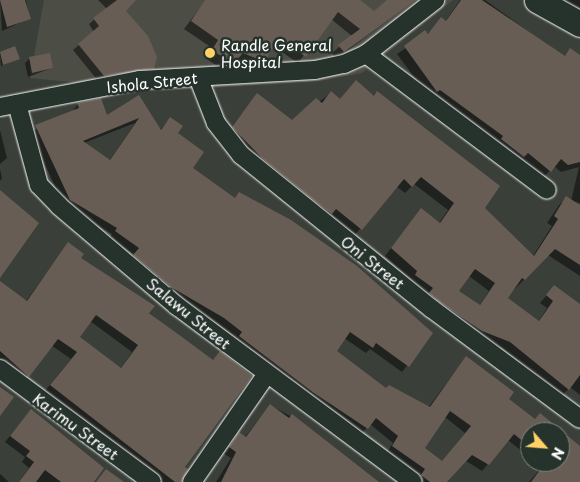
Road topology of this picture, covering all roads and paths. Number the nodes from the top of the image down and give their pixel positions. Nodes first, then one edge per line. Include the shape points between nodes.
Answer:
1 (435, 0) edge
2 (537, 0) edge
3 (580, 24) edge
4 (366, 54) junction
5 (198, 77) junction
6 (18, 104) junction
7 (0, 107) edge
8 (547, 190) dead end
9 (0, 369) edge
10 (266, 375) junction
11 (580, 419) edge
12 (152, 482) edge
13 (192, 482) edge
14 (413, 482) edge

1 - 4 street, Ishola Street
2 - 3 street
4 - 5 street, Ishola Street via 315,70
4 - 8 street
5 - 6 street, Ishola Street via 140,80
5 - 11 street, Oni Street via 216,123 241,156 432,309
6 - 7 street, Ishola Street
6 - 10 street, Salawu Street via 40,185 48,195 177,306
9 - 12 street, Karimu Street
10 - 13 street
10 - 14 street, Salawu Street

